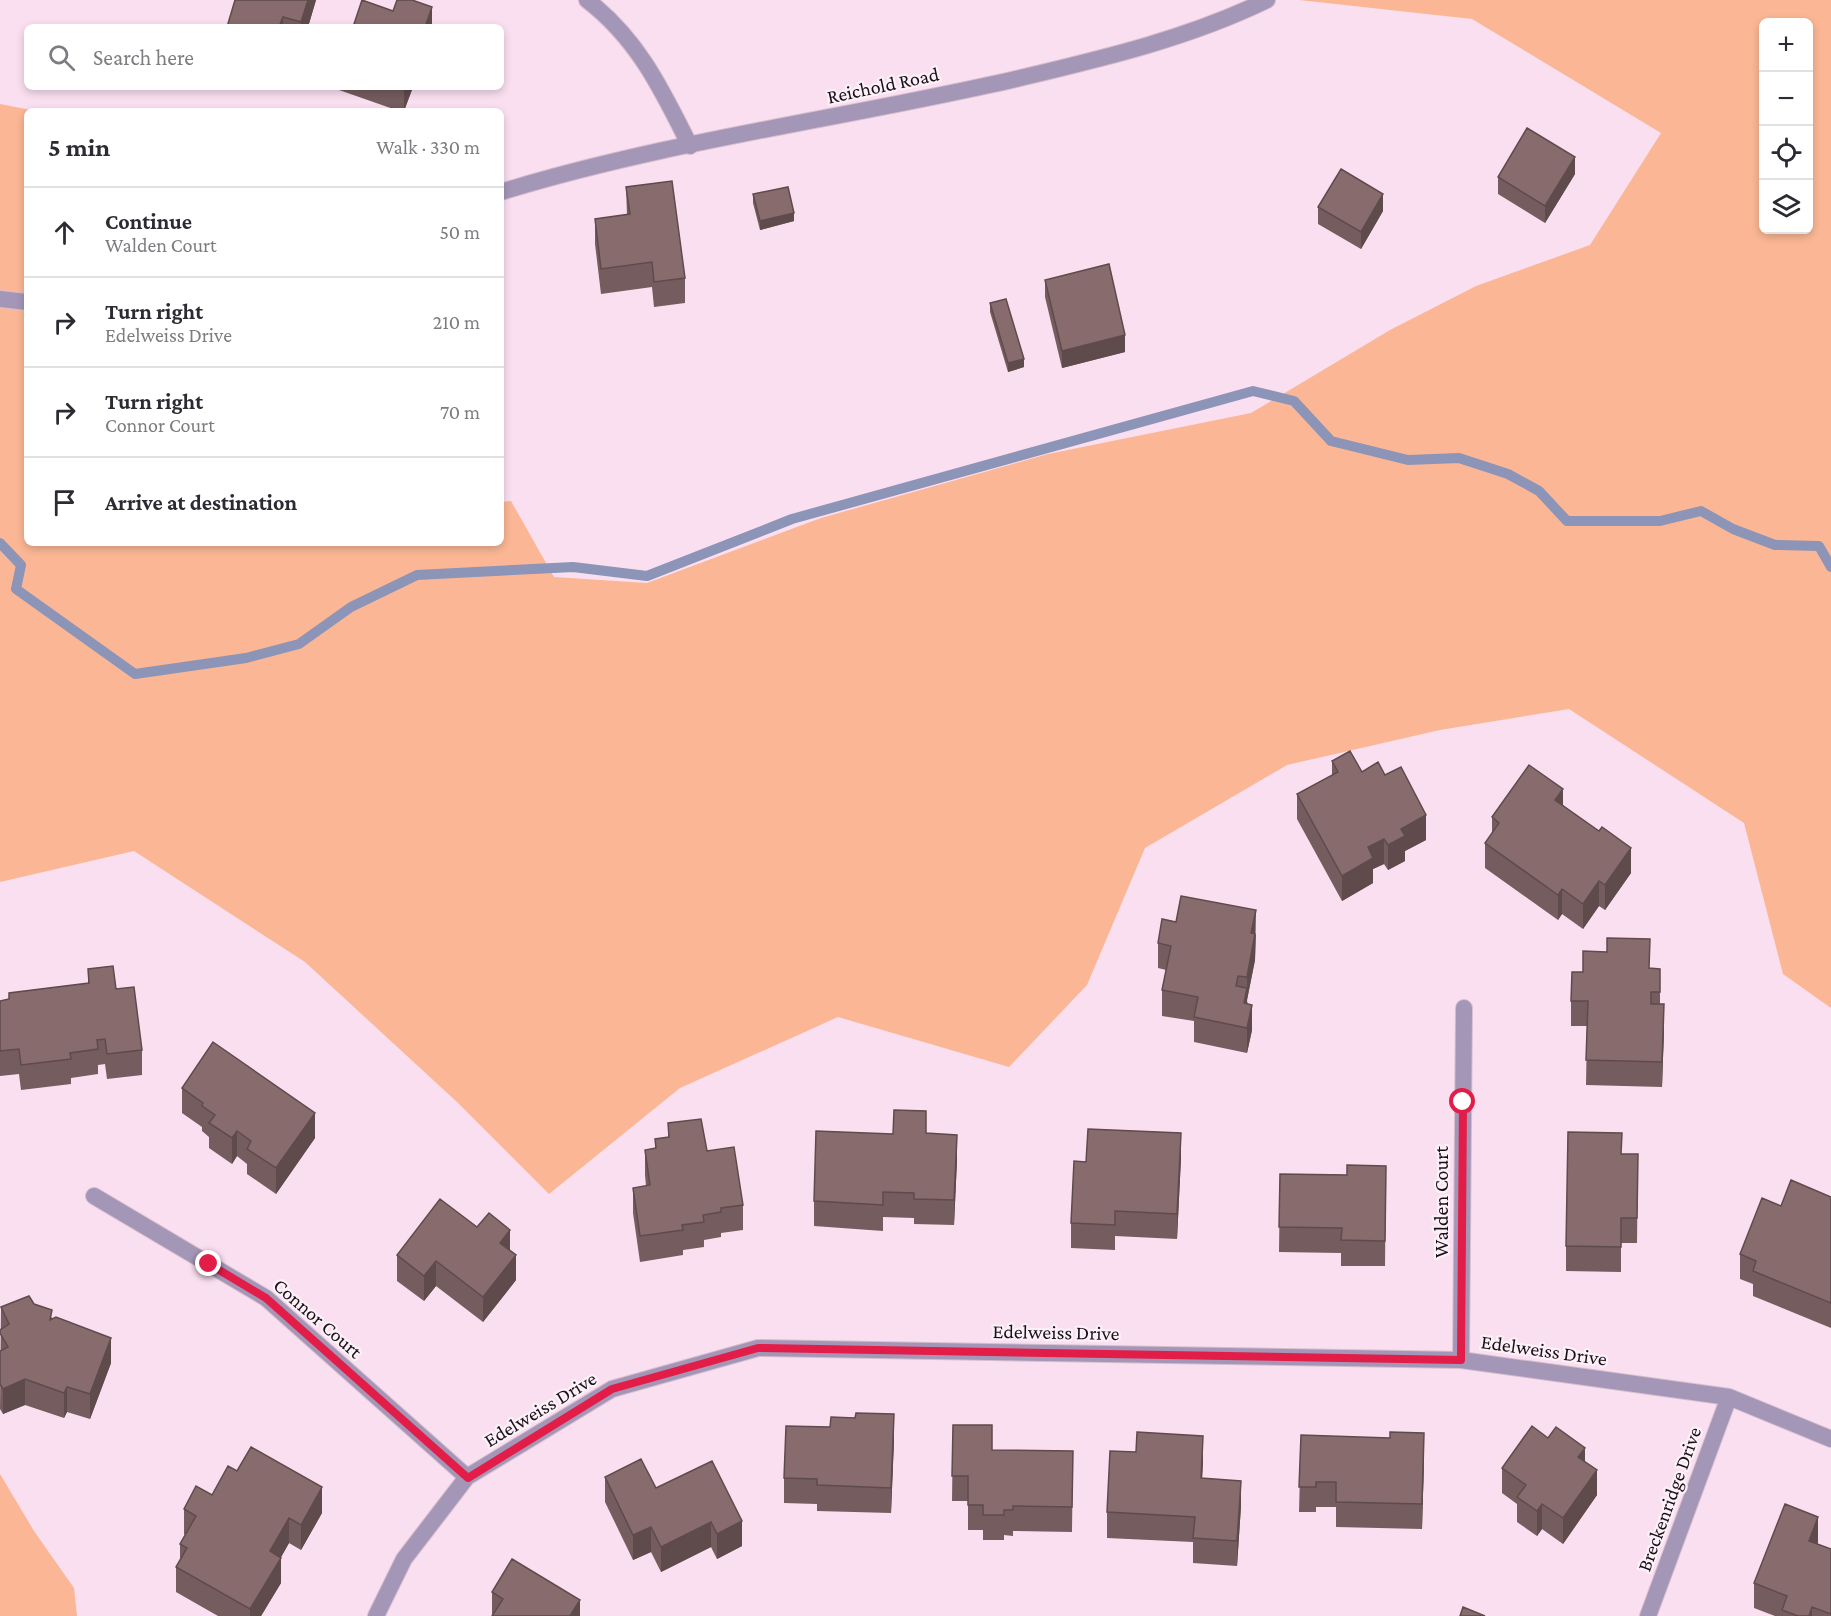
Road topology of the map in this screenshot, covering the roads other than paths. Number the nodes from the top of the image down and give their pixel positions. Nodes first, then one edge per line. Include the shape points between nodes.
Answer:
1 (587, 0) edge
2 (1267, 0) edge
3 (690, 146) junction
4 (504, 191) edge
5 (0, 300) edge
6 (24, 302) edge
7 (1464, 1008) dead end
8 (94, 1197) dead end
9 (1461, 1360) junction
10 (1729, 1397) junction
11 (1831, 1438) edge
12 (468, 1478) junction
13 (376, 1616) edge
14 (1648, 1616) edge

1 - 3 street via 609,16 647,62
2 - 3 street, Reichold Road via 1222,22 1107,57 987,86
3 - 4 street, Reichold Road via 581,169
5 - 6 street
7 - 9 street, Walden Court
8 - 12 street, Connor Court via 266,1298
9 - 10 street, Edelweiss Drive
9 - 12 street, Edelweiss Drive via 758,1348 612,1389
10 - 11 street, Edelweiss Drive
10 - 14 street, Breckenridge Drive
12 - 13 street, Edelweiss Drive via 404,1559

